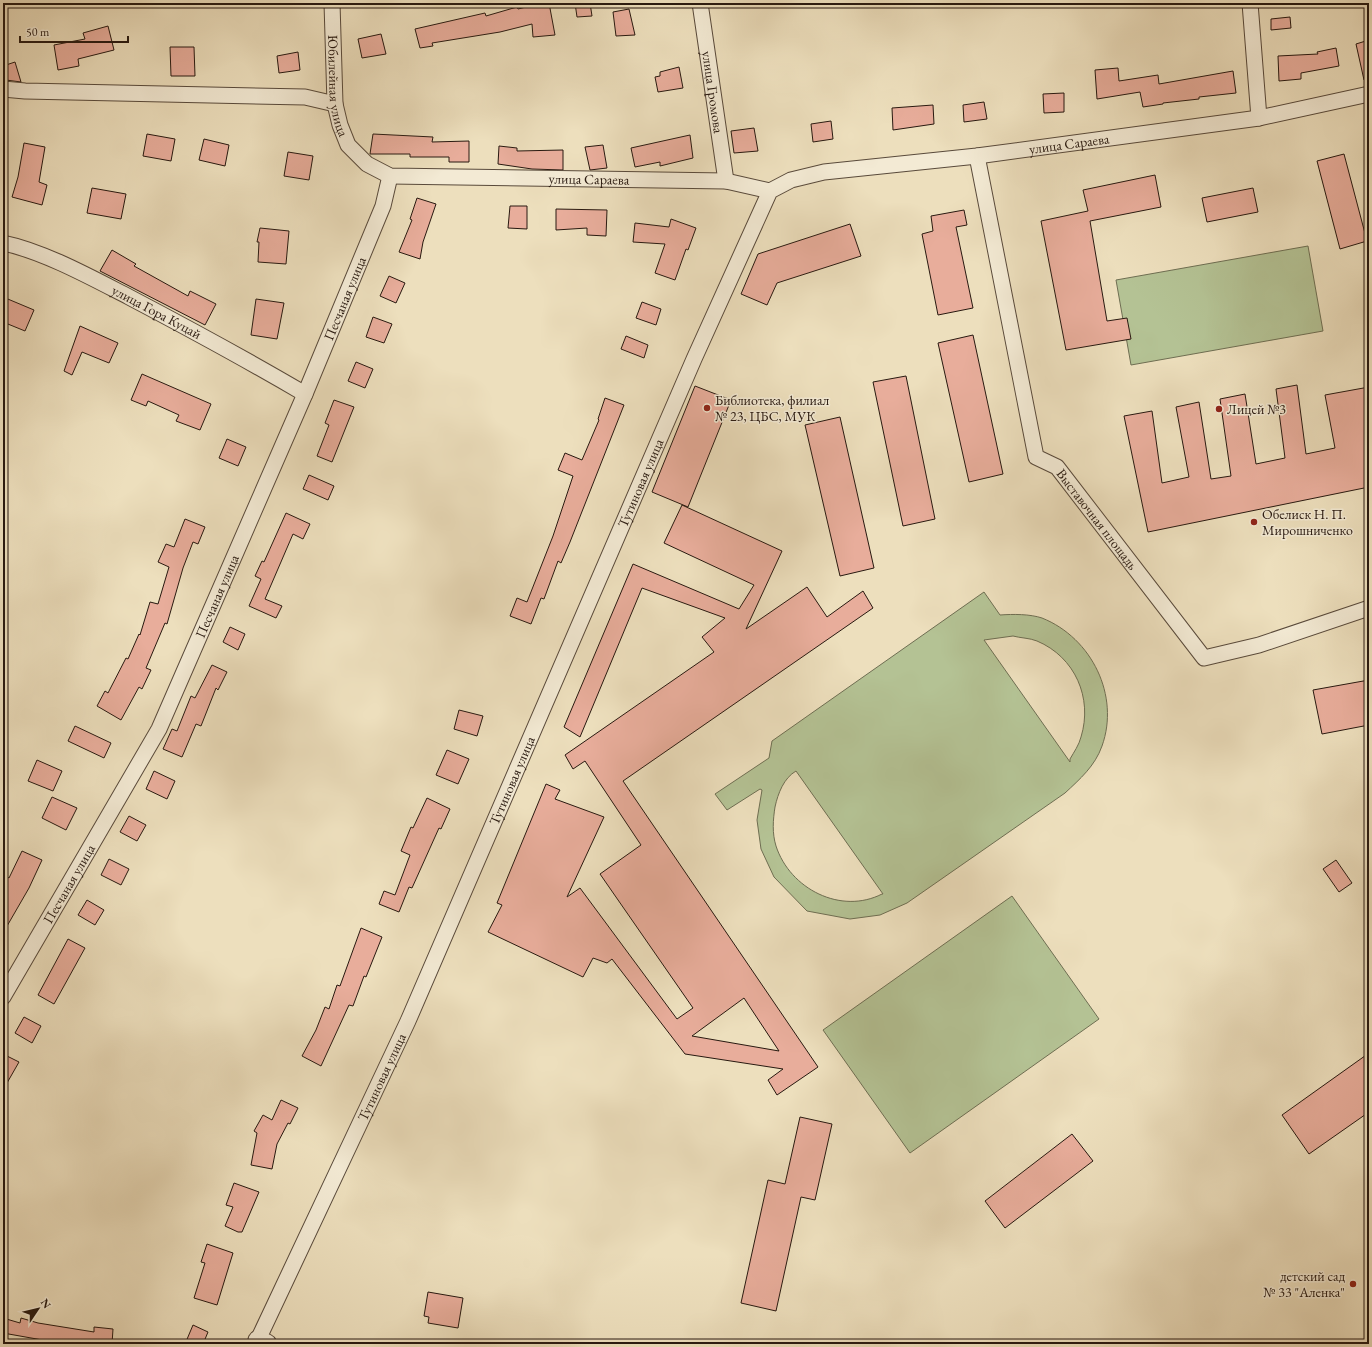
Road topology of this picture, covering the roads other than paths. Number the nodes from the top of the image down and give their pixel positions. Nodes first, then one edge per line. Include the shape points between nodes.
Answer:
1 (332, 3) edge
2 (700, 3) edge
3 (1250, 3) edge
4 (3, 89) edge
5 (1369, 94) edge
6 (335, 104) junction
7 (1259, 118) junction
8 (977, 156) junction
9 (390, 176) junction
10 (408, 177) joint
11 (726, 181) junction
12 (770, 191) junction
13 (3, 243) edge
14 (305, 394) junction
15 (1369, 608) edge
16 (3, 997) edge
17 (260, 1343) edge

1 - 6 street, Юбилейная улица
2 - 11 street, улица Громова
3 - 7 street
4 - 6 street via 305,97
5 - 7 street, улица Сараева
6 - 9 street, Юбилейная улица via 348,145 367,164
7 - 8 street, улица Сараева
8 - 12 street, улица Сараева via 824,172 791,180
8 - 15 street, Выставочная площадь via 1036,457 1057,467 1204,658 1259,645
9 - 10 street, Юбилейная улица
9 - 14 street, Песчаная улица via 383,206
10 - 11 street, улица Сараева
11 - 12 street, улица Сараева
12 - 17 street, Тутиновая улица via 691,366 408,1021
13 - 14 street, улица Гора Куцай via 22,247 103,283 228,348
14 - 16 street, Песчаная улица via 159,729

